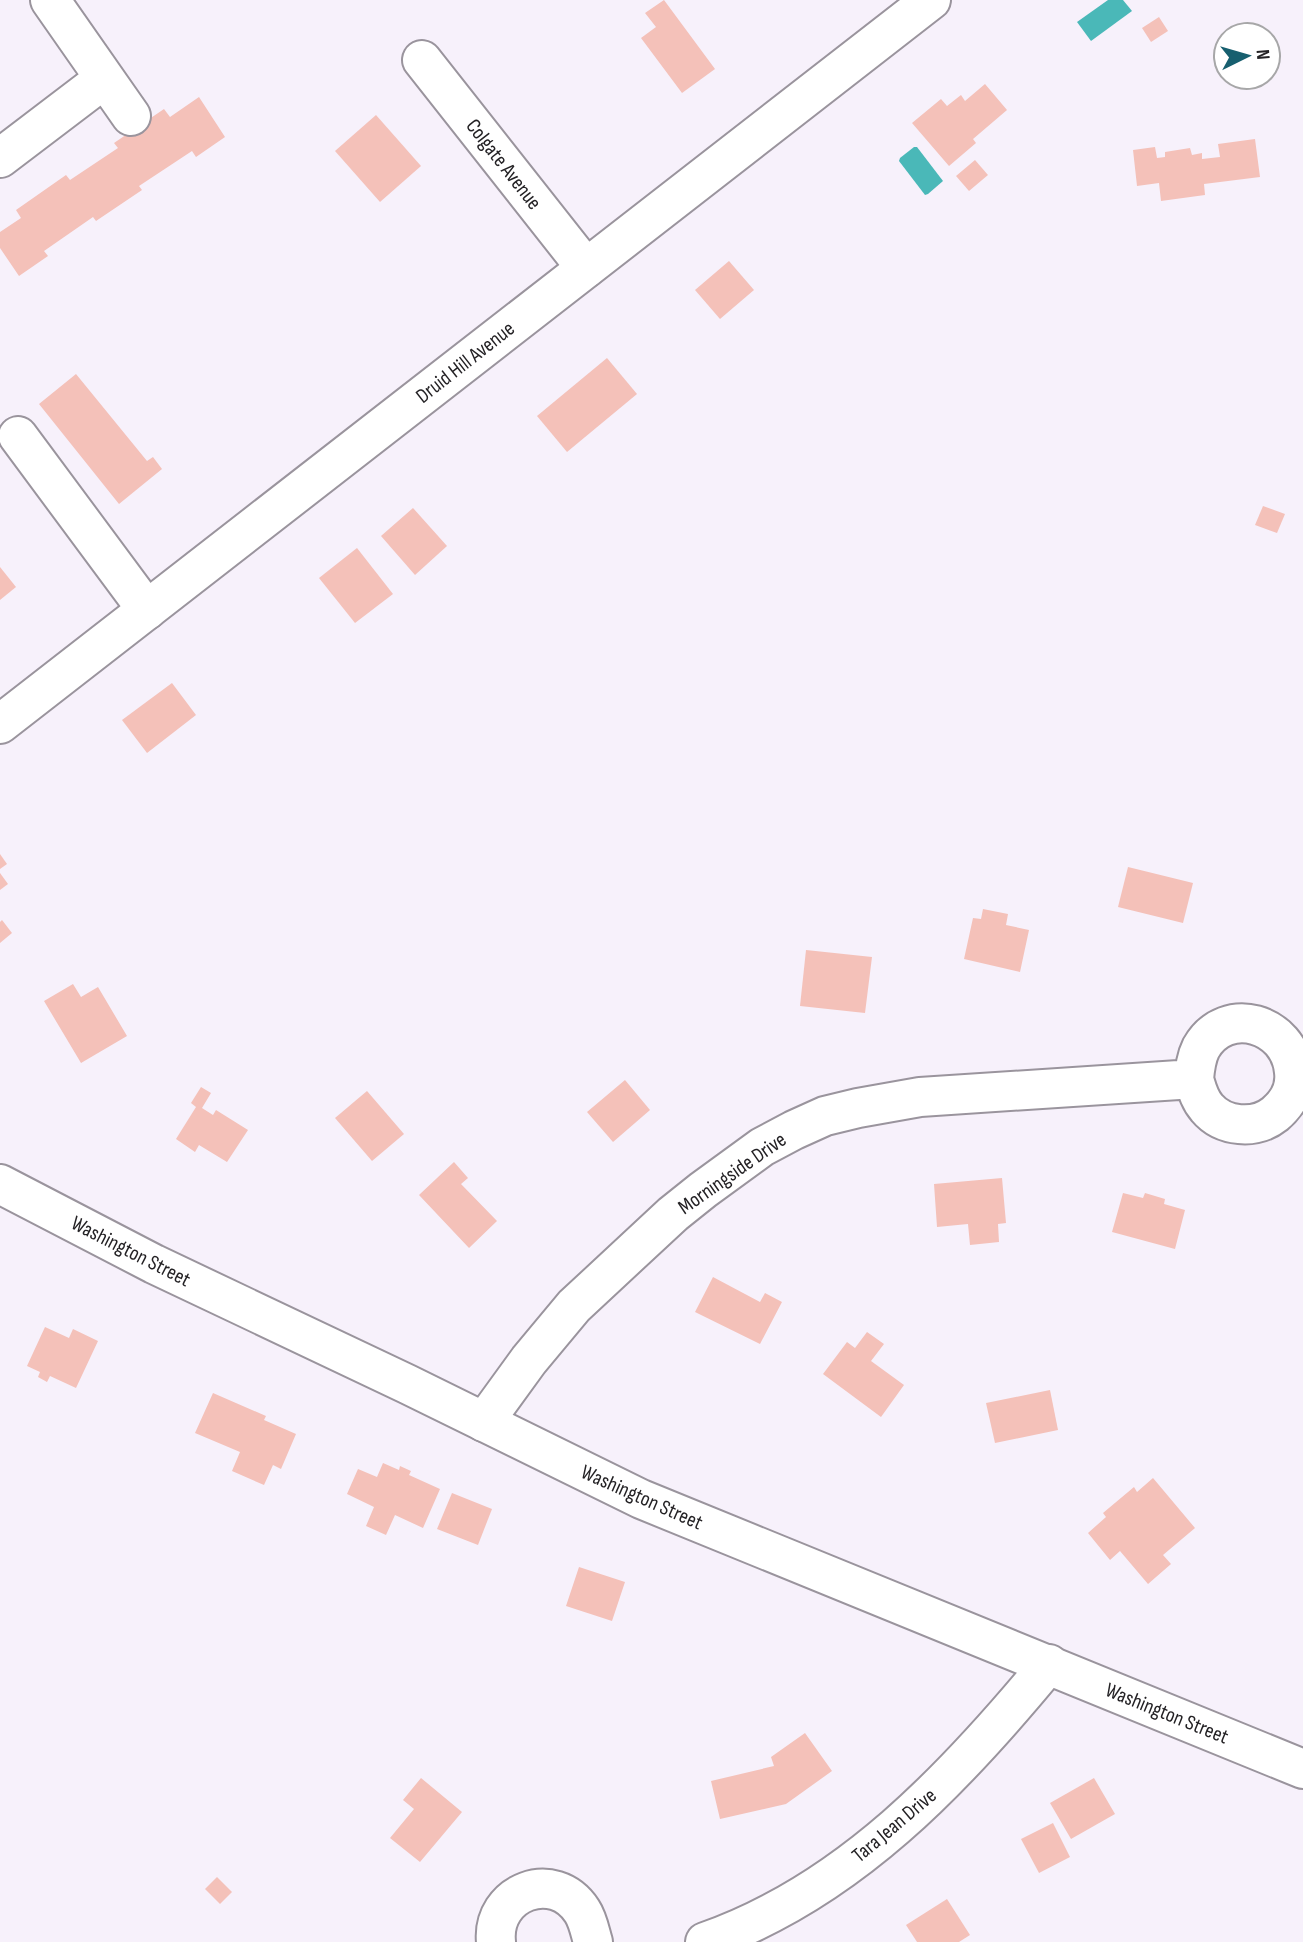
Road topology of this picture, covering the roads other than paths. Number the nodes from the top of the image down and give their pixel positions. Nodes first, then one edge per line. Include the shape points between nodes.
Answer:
1 (50, 0) edge
2 (931, 0) edge
3 (422, 60) dead end
4 (104, 79) junction
5 (131, 116) dead end
6 (0, 158) edge
7 (586, 268) junction
8 (18, 436) dead end
9 (147, 610) junction
10 (4, 712) edge
11 (1194, 1079) dead end
12 (0, 1184) edge
13 (484, 1422) junction
14 (1049, 1664) junction
15 (1303, 1769) edge
16 (496, 1942) edge
17 (593, 1942) edge
18 (705, 1942) edge

1 - 4 street
2 - 7 street, Druid Hill Avenue
3 - 7 street, Colgate Avenue
4 - 5 street
4 - 6 street
7 - 9 street, Druid Hill Avenue
8 - 9 street
9 - 10 street, Druid Hill Avenue
11 - 13 street, Morningside Drive via 920,1097 825,1116 794,1130 762,1147 673,1214 574,1306
12 - 13 street, Washington Street via 154,1264
13 - 14 street, Washington Street via 641,1499
14 - 15 street, Washington Street
14 - 18 street, Tara Jean Drive via 949,1778 883,1838 787,1905
16 - 17 street via 504,1908 516,1896 547,1888 561,1892 583,1911

